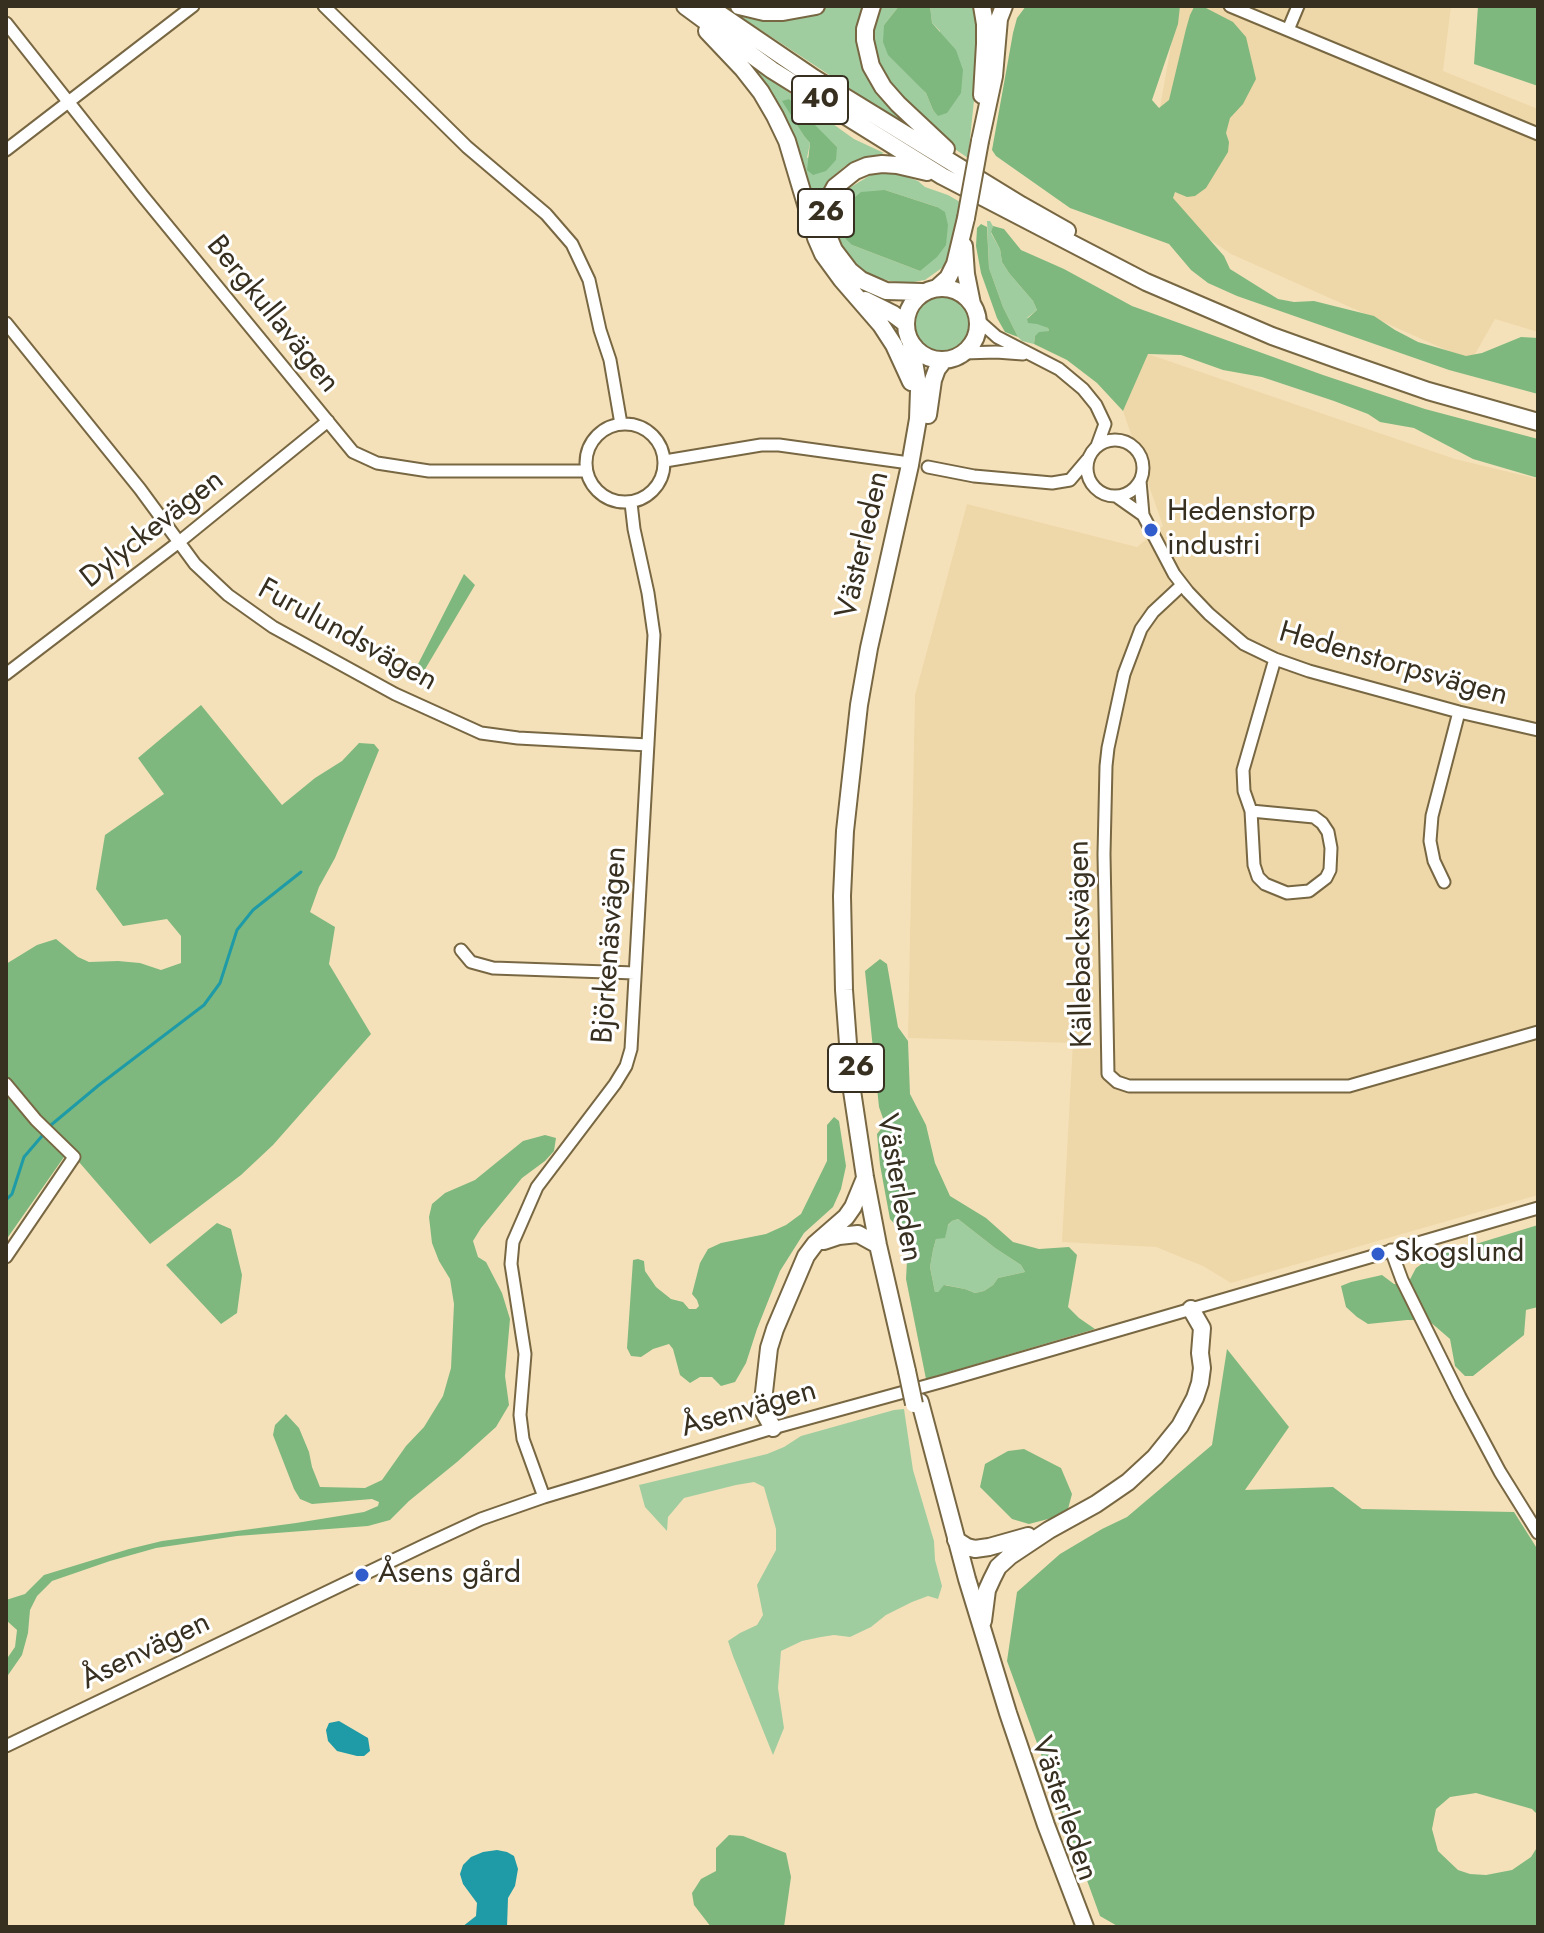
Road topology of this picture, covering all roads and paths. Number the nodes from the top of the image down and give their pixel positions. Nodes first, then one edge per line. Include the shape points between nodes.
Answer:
1 (193, 6) edge
2 (324, 6) edge
3 (684, 6) edge
4 (708, 6) edge
5 (739, 6) edge
6 (816, 6) edge
7 (872, 6) edge
8 (982, 6) edge
9 (1004, 6) edge
10 (1230, 6) edge
11 (1298, 6) edge
12 (6, 23) edge
13 (1288, 30) junction
14 (69, 103) junction
15 (1538, 134) edge
16 (980, 141) junction
17 (6, 150) edge
18 (942, 176) junction
19 (989, 183) junction
20 (964, 225) junction
21 (930, 290) junction
22 (857, 295) junction
23 (972, 304) junction
24 (979, 321) junction
25 (6, 323) edge
26 (905, 323) junction
27 (911, 344) junction
28 (964, 353) junction
29 (1031, 355) junction
30 (944, 360) junction
31 (919, 402) junction
32 (1538, 412) edge
33 (328, 421) junction
34 (1538, 422) edge
35 (621, 424) junction
36 (1105, 424) junction
37 (1127, 443) junction
38 (1097, 446) junction
39 (1087, 460) junction
40 (665, 461) junction
41 (902, 462) dead end
42 (928, 467) dead end
43 (586, 471) junction
44 (1070, 480) junction
45 (1140, 481) junction
46 (1091, 484) junction
47 (1116, 496) junction
48 (631, 503) junction
49 (1143, 515) junction
50 (179, 542) junction
51 (1182, 585) junction
52 (1275, 659) junction
53 (6, 674) edge
54 (1459, 712) junction
55 (1538, 730) edge
56 (648, 745) junction
57 (1251, 811) junction
58 (1444, 882) dead end
59 (461, 950) dead end
60 (635, 973) junction
61 (1538, 1032) edge
62 (6, 1084) edge
63 (865, 1177) junction
64 (1538, 1208) edge
65 (815, 1244) junction
66 (878, 1245) junction
67 (1391, 1250) junction
68 (6, 1257) edge
69 (1191, 1309) junction
70 (909, 1370) junction
71 (917, 1403) junction
72 (773, 1428) junction
73 (544, 1497) junction
74 (1049, 1530) junction
75 (1538, 1533) edge
76 (956, 1540) junction
77 (982, 1631) junction
78 (6, 1746) edge
79 (1075, 1927) edge
80 (1085, 1927) edge

1 - 14 street
2 - 35 street via 572,244 589,280
3 - 18 highway, 40 via 772,70
3 - 22 highway via 761,92 787,141 823,254
4 - 19 highway, 40 via 814,78
5 - 6 highway via 783,12
7 - 19 highway via 865,40 883,87 914,121
8 - 16 highway
9 - 16 highway
10 - 13 street
11 - 13 street
12 - 14 street, Bergkullavägen
13 - 15 street
14 - 17 street
14 - 33 street, Bergkullavägen
16 - 20 highway, bridge
18 - 21 highway, 26 via 897,165 867,166 835,187 826,211 834,250 861,280 886,291
18 - 34 highway, 26 via 1146,282 1272,336 1428,391
19 - 32 highway via 1084,240 1210,301 1430,382
20 - 21 highway via 951,272
20 - 23 highway
21 - 23 highway, 26 via 946,287
21 - 26 highway via 910,305
22 - 26 highway
22 - 31 highway, 26 via 894,345
23 - 24 highway
24 - 28 highway
24 - 29 street
25 - 50 street, Furulundsvägen
26 - 27 highway, 26
27 - 30 highway via 922,355
27 - 31 highway, Västerleden / 26
28 - 29 street
28 - 30 highway
29 - 36 street via 1083,389
30 - 70 highway, Västerleden / 26 via 933,380 873,663 849,896 854,1054 862,1121
31 - 63 highway, Västerleden / 26 via 859,705 845,831 844,990
33 - 43 street, Bergkullavägen via 353,452 377,463 429,471
33 - 50 street, Dylyckevägen
35 - 40 street via 651,433
35 - 43 street via 590,445
36 - 37 street
36 - 38 street
37 - 38 street via 1112,440
37 - 45 street via 1139,452
38 - 39 street
39 - 44 street
39 - 46 street
40 - 41 street via 770,445
40 - 48 street via 656,488
42 - 44 street via 1035,482
43 - 48 street via 595,489 611,500
44 - 46 street
45 - 47 street via 1130,492
45 - 49 street, Hedenstorpsvägen
46 - 47 street
47 - 49 street
48 - 56 street, Björkenäsvägen via 654,635
49 - 51 street, Hedenstorpsvägen
50 - 53 street, Dylyckevägen
50 - 56 street, Furulundsvägen via 228,595 273,627 385,689 481,733
51 - 52 street, Hedenstorpsvägen via 1244,644
51 - 61 street, Källebacksvägen via 1141,629 1124,674 1108,748 1108,1074 1129,1086 1349,1086
52 - 54 street, Hedenstorpsvägen
52 - 57 street via 1243,770
54 - 55 street, Hedenstorpsvägen
54 - 58 street via 1432,816 1430,841
56 - 60 street, Björkenäsvägen
57 - 57 street via 1254,865 1265,884 1287,893 1309,891 1326,878 1331,848 1322,823 1314,817
59 - 60 street via 471,962 493,968
60 - 73 street, Björkenäsvägen via 626,1066 537,1187 513,1242 511,1264 525,1354 520,1415
62 - 68 street via 74,1157
63 - 65 highway via 846,1217
63 - 66 highway, Västerleden / 26
64 - 67 street, Åsenvägen
65 - 66 highway via 848,1234
65 - 72 highway via 769,1348 763,1401
66 - 70 highway, Västerleden / 26
67 - 69 street, Åsenvägen
67 - 75 street via 1466,1410
69 - 72 street, Åsenvägen
69 - 74 highway via 1201,1324 1200,1383 1173,1437 1113,1493
70 - 71 highway, Västerleden / 26, bridge
71 - 76 highway, Västerleden / 26
71 - 79 highway, Västerleden / 26 via 931,1480 976,1638
72 - 73 street, Åsenvägen
73 - 78 street, Åsenvägen via 439,1538
74 - 76 highway via 975,1549
74 - 77 highway via 998,1567 987,1590
76 - 77 highway, Västerleden / 26
77 - 80 highway, Västerleden / 26

